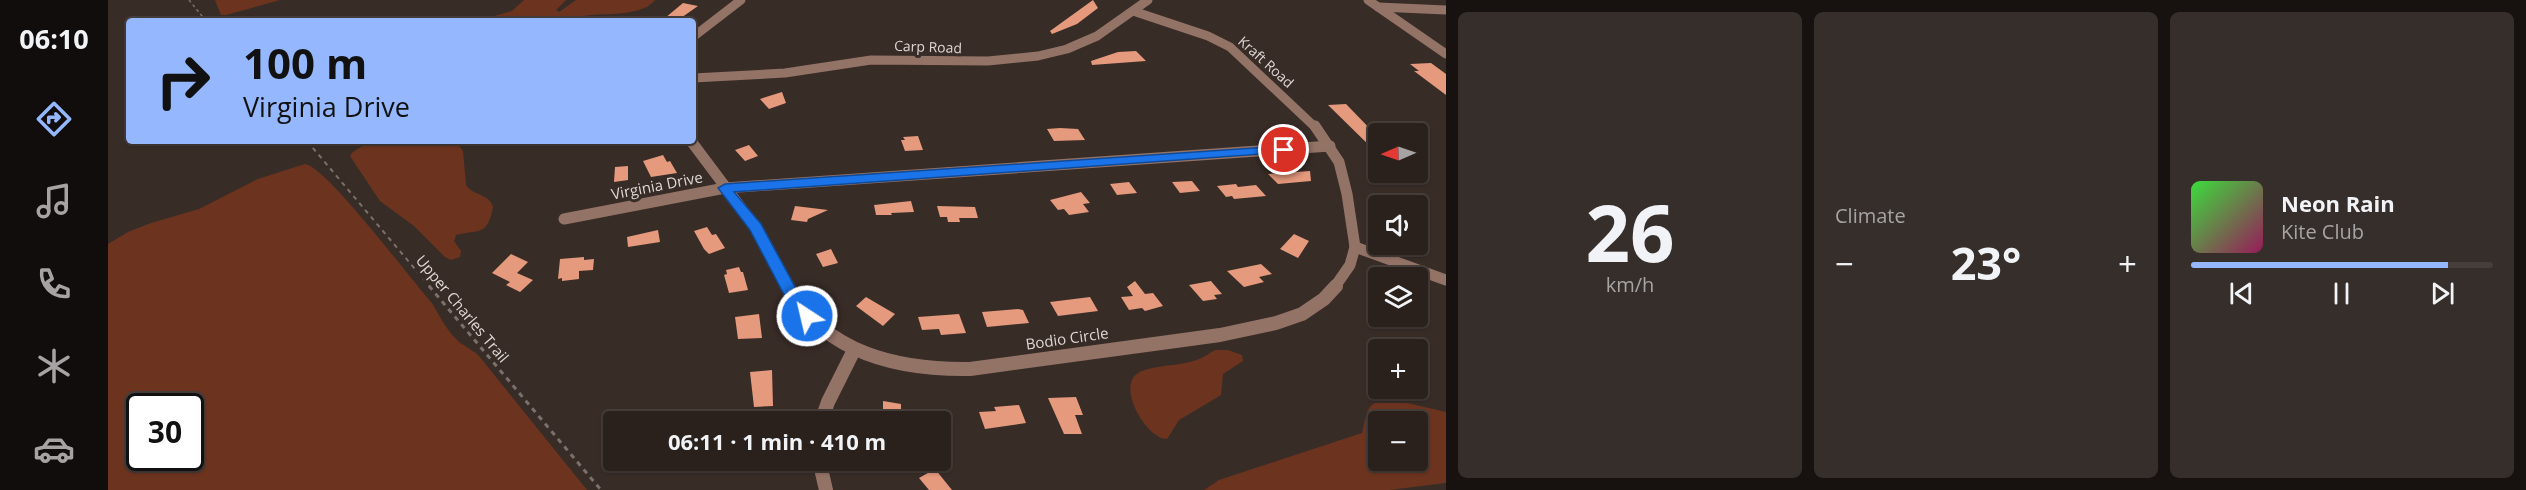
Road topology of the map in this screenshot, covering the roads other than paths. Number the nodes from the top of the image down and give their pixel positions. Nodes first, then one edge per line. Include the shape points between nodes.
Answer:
1 (741, 0) edge
2 (1149, 0) edge
3 (1368, 0) edge
4 (1377, 8) junction
5 (1446, 10) edge
6 (1133, 11) junction
7 (696, 35) edge
8 (1446, 54) edge
9 (696, 78) edge
10 (694, 144) edge
11 (1330, 146) junction
12 (725, 188) junction
13 (564, 219) dead end
14 (1355, 247) junction
15 (1446, 280) edge
16 (854, 350) junction
17 (825, 411) edge
18 (822, 471) edge
19 (826, 490) edge

1 - 7 street
2 - 6 street, Carp Road
3 - 4 street
4 - 5 street
4 - 8 street
6 - 9 street, Carp Road via 1079,45 1022,58 871,60 785,74
6 - 11 street, Kraft Road via 1230,47 1312,122
10 - 12 street, Bodio Circle
11 - 12 street, Virginia Drive
11 - 14 street, Bodio Circle via 1339,162 1347,194
12 - 13 street, Virginia Drive
12 - 16 street, Bodio Circle via 756,227 793,298 807,316
14 - 15 street
14 - 16 street, Bodio Circle via 1340,282 1302,315 1231,333 970,369 910,367
16 - 17 street
18 - 19 street

